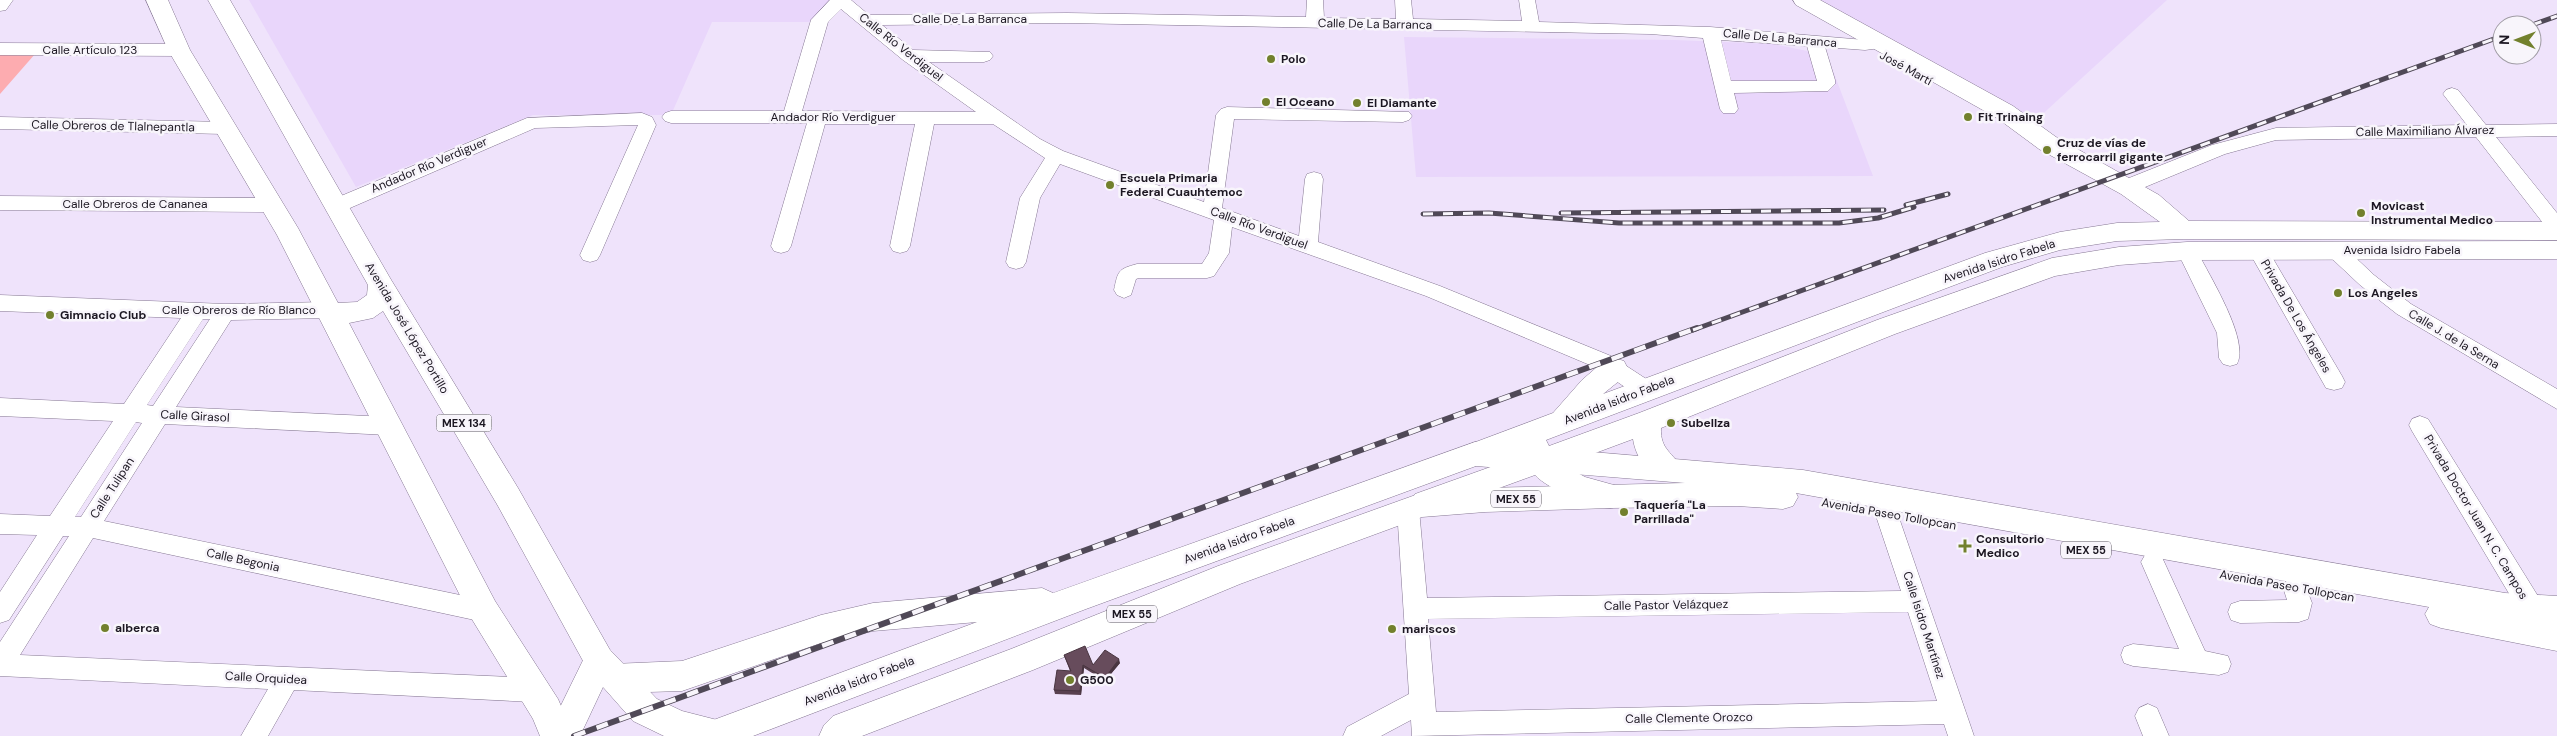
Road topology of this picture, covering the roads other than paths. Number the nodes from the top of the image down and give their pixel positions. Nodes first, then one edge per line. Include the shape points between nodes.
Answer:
1 (5, 0) edge
2 (156, 0) edge
3 (219, 0) edge
4 (841, 0) edge
5 (914, 0) edge
6 (1070, 0) edge
7 (1315, 0) edge
8 (1403, 0) edge
9 (1527, 0) edge
10 (1785, 0) edge
11 (1804, 0) edge
12 (0, 6) edge
13 (1067, 18) junction
14 (909, 19) junction
15 (867, 20) junction
16 (1315, 23) junction
17 (1405, 25) junction
18 (1531, 27) junction
19 (1710, 32) junction
20 (1814, 41) junction
21 (1874, 44) junction
22 (0, 49) edge
23 (179, 50) junction
24 (909, 56) junction
25 (984, 56) dead end
26 (1723, 87) junction
27 (2452, 94) dead end
28 (1729, 109) dead end
29 (926, 116) junction
30 (1403, 116) dead end
31 (671, 117) dead end
32 (791, 117) junction
33 (818, 117) junction
34 (996, 118) junction
35 (0, 123) edge
36 (226, 128) junction
37 (2480, 130) junction
38 (2557, 130) edge
39 (1056, 156) junction
40 (1314, 179) dead end
41 (2136, 182) junction
42 (0, 203) edge
43 (270, 205) junction
44 (336, 206) junction
45 (1217, 213) junction
46 (2557, 229) edge
47 (2185, 241) junction
48 (781, 246) dead end
49 (900, 246) dead end
50 (1308, 246) junction
51 (2258, 250) junction
52 (2335, 250) junction
53 (2557, 250) edge
54 (590, 255) dead end
55 (1016, 262) dead end
56 (381, 285) junction
57 (1124, 290) dead end
58 (1909, 291) junction
59 (0, 303) edge
60 (328, 310) junction
61 (197, 311) junction
62 (225, 312) junction
63 (1927, 312) junction
64 (2230, 358) dead end
65 (1614, 369) junction
66 (2334, 382) dead end
67 (1646, 390) junction
68 (2557, 400) edge
69 (0, 407) edge
70 (130, 413) junction
71 (160, 414) junction
72 (1650, 420) junction
73 (1562, 422) junction
74 (2420, 425) dead end
75 (389, 426) junction
76 (1536, 447) junction
77 (1475, 454) joint
78 (1667, 469) junction
79 (1611, 496) junction
80 (1414, 507) junction
81 (1887, 513) junction
82 (0, 524) edge
83 (56, 527) junction
84 (87, 527) junction
85 (2153, 562) junction
86 (2295, 588) junction
87 (1075, 599) junction
88 (1916, 601) junction
89 (1415, 609) junction
90 (2544, 610) edge
91 (484, 611) junction
92 (0, 612) edge
93 (2240, 612) dead end
94 (2557, 637) edge
95 (2133, 655) dead end
96 (0, 664) edge
97 (607, 669) junction
98 (288, 679) junction
99 (1953, 712) junction
100 (1424, 720) edge
101 (547, 721) edge
102 (834, 733) edge
103 (716, 735) edge
104 (254, 736) edge
105 (1356, 736) edge
106 (1961, 736) edge

1 - 12 street
2 - 23 main road
3 - 44 main road, Avenida José López Portillo / MEX 134
4 - 15 street, Calle Río Verdiguel
4 - 32 street via 820,20
5 - 14 street
6 - 13 street
7 - 16 street
8 - 17 street
9 - 18 street
10 - 21 main road, José Martí
11 - 21 main road, José Martí
13 - 14 street, Calle De La Barranca
13 - 16 street, Calle De La Barranca
14 - 15 street, Calle De La Barranca
15 - 24 street, Calle Río Verdiguel
16 - 17 street, Calle De La Barranca
17 - 18 street, Calle De La Barranca
18 - 19 street, Calle De La Barranca
19 - 20 street, Calle De La Barranca
19 - 26 street
20 - 21 street, Calle De La Barranca
20 - 26 street via 1826,80 1822,87
21 - 41 main road, José Martí via 2001,121 2030,131
22 - 23 street, Calle Artículo 123
23 - 36 main road
24 - 25 street
24 - 34 street, Calle Río Verdiguel
26 - 28 street
27 - 37 street
29 - 33 street, Andador Río Verdiguer
29 - 34 street, Andador Río Verdiguer
29 - 49 street
30 - 45 street via 1228,113 1225,115 1215,199
31 - 32 street, Andador Río Verdiguer
32 - 33 street, Andador Río Verdiguer
33 - 48 street
34 - 39 street, Calle Río Verdiguel
35 - 36 street, Calle Obreros de Tlalnepantla
36 - 43 main road
37 - 38 street, Calle Maximiliano Álvarez
37 - 41 street, Calle Maximiliano Álvarez via 2276,134 2237,142
37 - 46 street
39 - 45 street, Calle Río Verdiguel
39 - 55 street via 1030,198
40 - 50 street
41 - 47 main road
42 - 43 street, Calle Obreros de Cananea
43 - 60 main road via 289,234
44 - 54 street, Andador Río Verdiguer via 533,122 642,119 647,125
44 - 56 main road, Avenida José López Portillo / MEX 134
45 - 50 street, Calle Río Verdiguel
45 - 57 street via 1218,257 1207,272 1137,271 1127,275
46 - 47 main road, Avenida Isidro Fabela / MEX 55
47 - 51 main road, Avenida Isidro Fabela / MEX 55
47 - 58 main road, Avenida Isidro Fabela / MEX 55 via 2117,232 2060,241 1994,260
47 - 63 main road, Avenida Isidro Fabela / MEX 55 via 2052,267
47 - 64 street via 2227,332
50 - 65 street, Calle Río Verdiguel via 1433,291
51 - 52 main road, Avenida Isidro Fabela / MEX 55
51 - 66 street, Privada De Los Ángeles
52 - 53 main road, Avenida Isidro Fabela / MEX 55
52 - 68 street, Calle J. de la Serna via 2404,309
56 - 60 main road via 377,301 364,310 342,315
56 - 97 main road, Avenida José López Portillo / MEX 134
58 - 63 main road
58 - 67 main road, Avenida Isidro Fabela / MEX 55
59 - 61 street, Calle Obreros de Río Blanco
60 - 62 street, Calle Obreros de Río Blanco
60 - 75 main road
61 - 62 street, Calle Obreros de Río Blanco
61 - 70 street, Calle Tulipan
62 - 71 street, Calle Tulipan
63 - 72 main road, Avenida Isidro Fabela / MEX 55
65 - 67 street, Calle Río Verdiguel
65 - 73 main road
67 - 73 main road, Avenida Isidro Fabela / MEX 55
69 - 70 street, Calle Girasol
70 - 71 street, Calle Girasol
70 - 83 street, Calle Tulipan
71 - 75 street, Calle Girasol
71 - 84 street, Calle Tulipan
72 - 76 main road, Avenida Isidro Fabela / MEX 55
72 - 78 main road via 1646,437 1648,446
73 - 76 main road, Avenida Isidro Fabela / MEX 55
74 - 90 street, Privada Doctor Juan N. C. Campos
75 - 91 main road
76 - 77 main road, Avenida Paseo Tollopcan
76 - 78 main road, Avenida Paseo Tollopcan / MEX 55
76 - 79 main road via 1551,473 1571,484
76 - 80 main road, Avenida Isidro Fabela / MEX 55
77 - 87 main road, Avenida Isidro Fabela / MEX 55
78 - 90 main road, Avenida Paseo Tollopcan / MEX 55 via 1804,482
79 - 80 main road, Avenida Paseo Tollopcan / MEX 55 via 1485,500
79 - 81 main road, Avenida Paseo Tollopcan / MEX 55 via 1762,495
80 - 89 street
80 - 102 main road, Avenida Isidro Fabela / MEX 55 via 1229,575
81 - 85 main road, Avenida Paseo Tollopcan / MEX 55
81 - 88 street, Calle Isidro Martínez
82 - 83 street, Calle Begonia
83 - 84 street, Calle Begonia
83 - 92 street, Calle Tulipan
84 - 91 street, Calle Begonia
84 - 96 street, Calle Tulipan
85 - 86 main road, Avenida Paseo Tollopcan / MEX 55
85 - 95 street via 2208,663
86 - 93 street via 2299,611
86 - 94 main road, Avenida Paseo Tollopcan / MEX 55
87 - 97 main road via 873,617 821,629 682,676 667,678
87 - 103 main road, Avenida Isidro Fabela / MEX 55
88 - 89 street, Calle Pastor Velázquez
88 - 99 street, Calle Isidro Martínez
89 - 100 street
91 - 101 main road
96 - 98 street, Calle Orquidea
97 - 101 main road
97 - 103 main road, Avenida José López Portillo / MEX 134 via 645,710 678,726
98 - 101 street, Calle Orquidea
98 - 104 street
99 - 100 street, Calle Clemente Orozco
99 - 106 street, Calle Isidro Martínez
100 - 105 street

